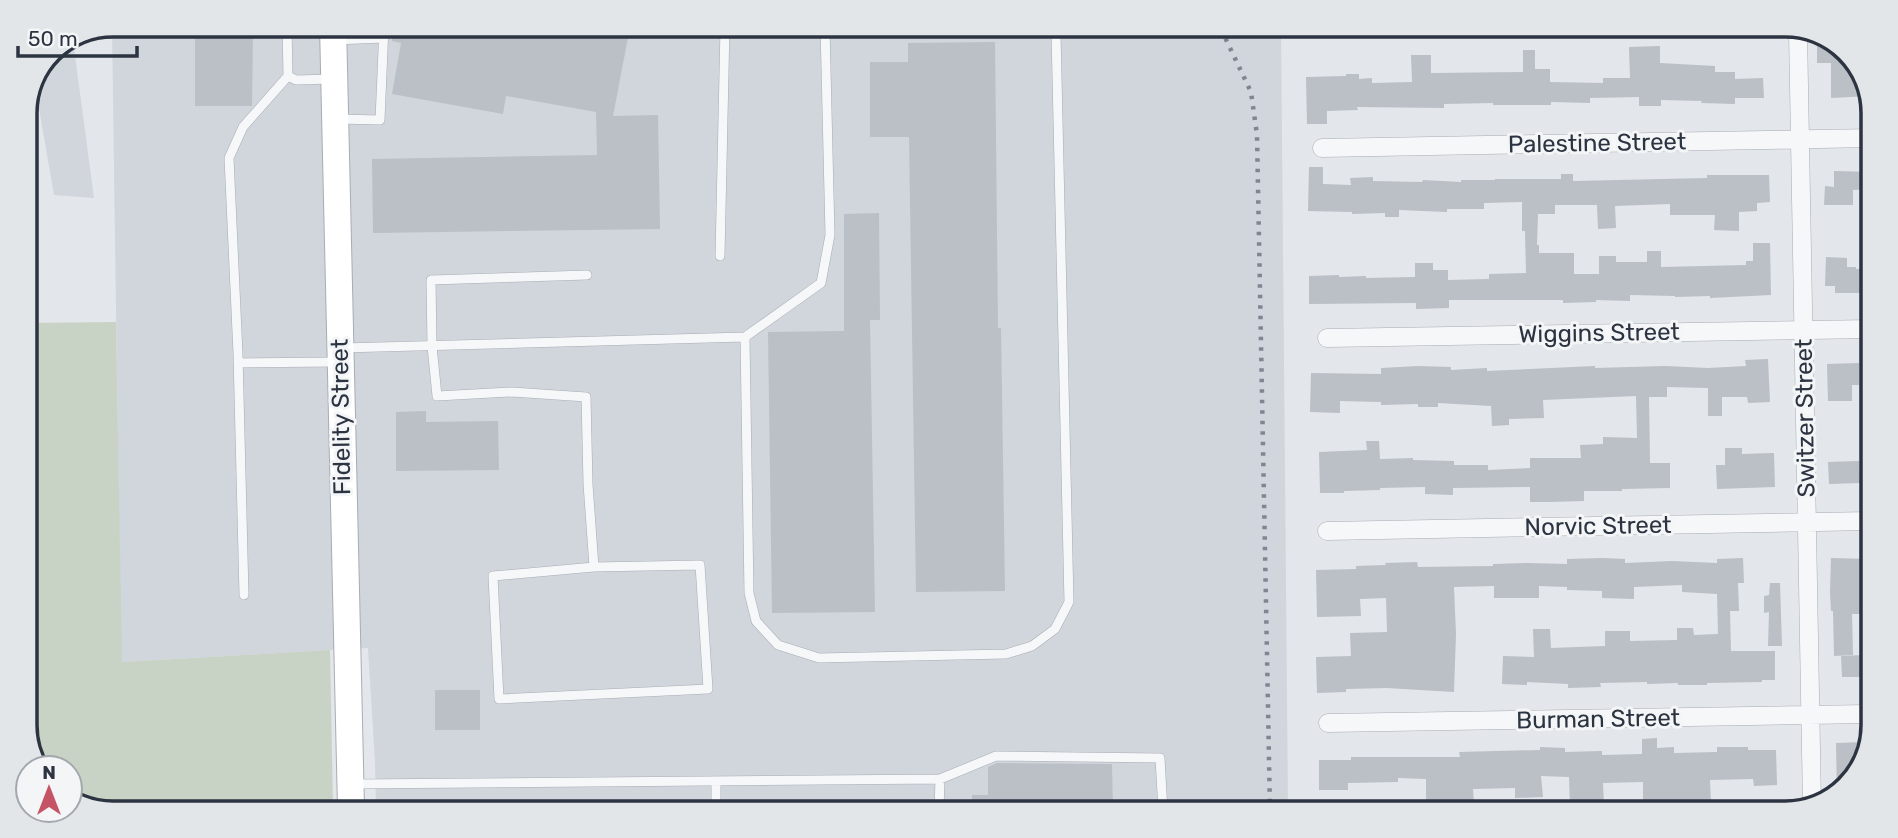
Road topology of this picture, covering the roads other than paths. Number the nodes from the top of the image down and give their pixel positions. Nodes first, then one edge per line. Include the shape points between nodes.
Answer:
1 (287, 37) edge
2 (333, 37) edge
3 (374, 37) edge
4 (725, 37) edge
5 (825, 37) edge
6 (1055, 37) edge
7 (384, 38) joint
8 (1798, 38) edge
9 (288, 76) junction
10 (334, 79) junction
11 (335, 119) junction
12 (1861, 138) edge
13 (1800, 139) junction
14 (1322, 148) dead end
15 (720, 256) dead end
16 (587, 275) dead end
17 (1861, 329) edge
18 (1803, 330) junction
19 (745, 337) junction
20 (1326, 338) dead end
21 (432, 346) junction
22 (340, 355) junction
23 (238, 363) junction
24 (1861, 521) edge
25 (1807, 522) junction
26 (1327, 531) dead end
27 (594, 567) junction
28 (244, 595) dead end
29 (1861, 714) edge
30 (1810, 715) junction
31 (1328, 723) dead end
32 (940, 779) junction
33 (716, 781) junction
34 (351, 796) edge
35 (1812, 796) edge
36 (716, 801) edge
37 (939, 801) edge
38 (1162, 801) edge

1 - 9 lane
2 - 10 main road, Fidelity Street
3 - 7 lane
4 - 15 lane
5 - 19 lane via 830,235 821,283
6 - 19 lane via 1069,602 1055,629 1032,646 1006,654 819,659 778,645 756,621 749,593
7 - 11 lane via 380,120
8 - 13 street, Switzer Street
9 - 10 lane
9 - 23 lane via 243,127 229,158
10 - 11 main road, Fidelity Street
11 - 22 main road, Fidelity Street
12 - 13 street, Palestine Street
13 - 14 street, Palestine Street
13 - 18 street, Switzer Street
16 - 21 lane via 431,280
17 - 18 street, Wiggins Street
18 - 20 street, Wiggins Street
18 - 25 street, Switzer Street
19 - 21 lane
21 - 22 lane
21 - 27 lane via 437,396 512,392 586,397
22 - 23 lane
22 - 34 main road, Fidelity Street
23 - 28 lane
24 - 25 street, Norvic Street
25 - 26 street, Norvic Street
25 - 30 street, Switzer Street
27 - 27 lane via 700,565 708,689 499,699 492,576
29 - 30 street, Burman Street
30 - 31 street, Burman Street
30 - 35 street, Switzer Street
32 - 33 lane
32 - 37 lane
32 - 38 lane via 996,756 1160,758
33 - 34 lane
33 - 36 lane

